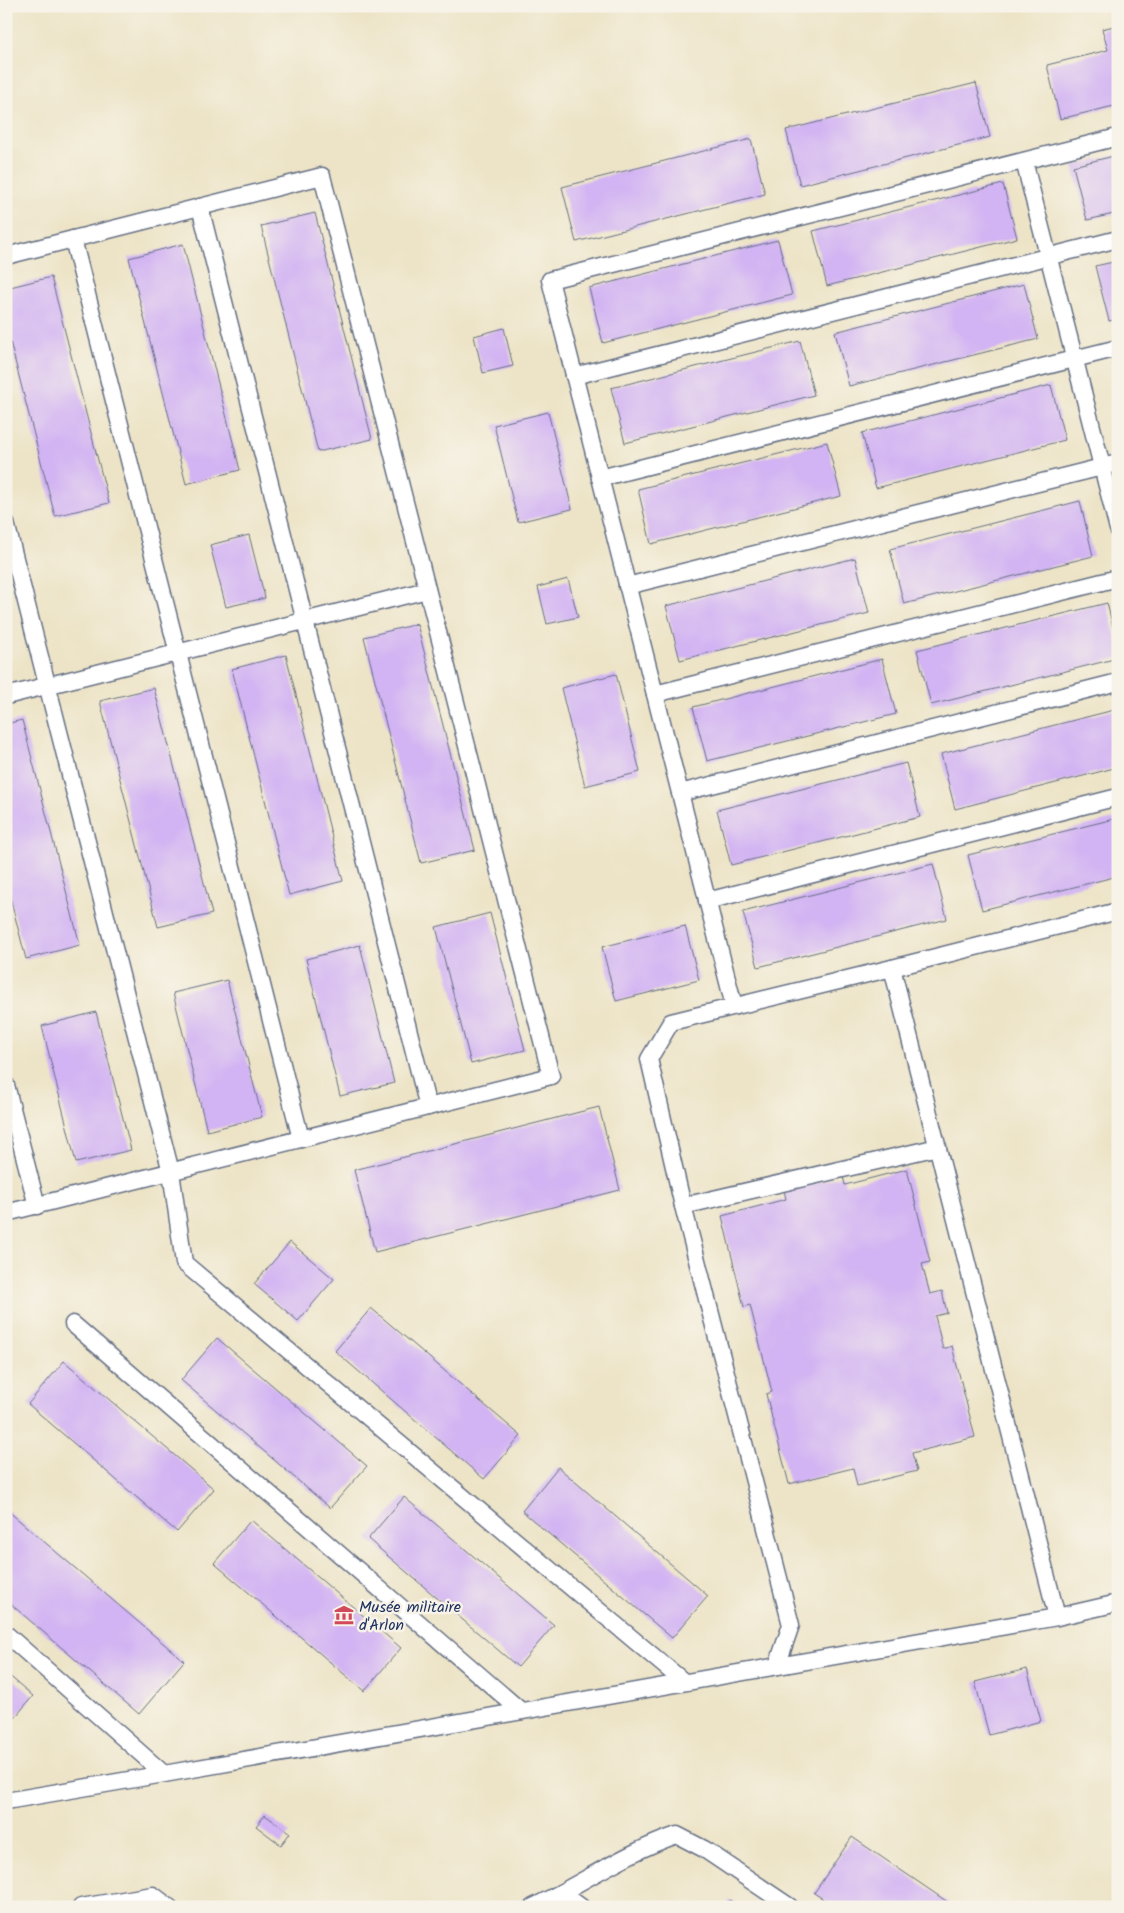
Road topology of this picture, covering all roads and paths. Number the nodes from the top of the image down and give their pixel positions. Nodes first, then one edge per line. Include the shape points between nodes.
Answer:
1 (1118, 137) edge
2 (1024, 161) junction
3 (200, 207) junction
4 (73, 239) junction
5 (1118, 239) edge
6 (6, 256) edge
7 (1048, 257) junction
8 (1118, 348) edge
9 (1074, 359) junction
10 (574, 376) junction
11 (1110, 465) edge
12 (600, 478) junction
13 (6, 523) edge
14 (1118, 529) edge
15 (1118, 578) edge
16 (627, 586) junction
17 (427, 590) junction
18 (304, 621) junction
19 (178, 653) junction
20 (1118, 682) edge
21 (48, 686) junction
22 (655, 694) junction
23 (6, 696) edge
24 (680, 793) junction
25 (1118, 797) edge
26 (707, 901) junction
27 (1118, 911) edge
28 (892, 968) junction
29 (734, 1006) junction
30 (6, 1085) edge
31 (428, 1108) junction
32 (301, 1139) junction
33 (938, 1147) junction
34 (171, 1172) junction
35 (37, 1206) junction
36 (683, 1206) junction
37 (6, 1213) edge
38 (73, 1324) dead end
39 (1118, 1603) edge
40 (1057, 1616) junction
41 (6, 1634) edge
42 (777, 1666) junction
43 (684, 1682) junction
44 (521, 1711) junction
45 (164, 1774) junction
46 (6, 1801) edge
47 (562, 1893) junction
48 (81, 1907) edge
49 (169, 1907) edge
50 (533, 1907) edge
51 (581, 1907) edge
52 (790, 1907) edge

1 - 2 lane
2 - 7 lane
2 - 10 lane via 550,280
3 - 4 lane
3 - 17 lane via 322,176
3 - 18 lane
4 - 6 lane
4 - 19 lane
5 - 7 lane
7 - 9 lane
7 - 10 lane
8 - 9 lane
9 - 11 lane
9 - 12 lane
10 - 12 lane
11 - 14 lane
11 - 16 lane
12 - 16 lane
13 - 21 lane
15 - 22 lane
16 - 22 lane
17 - 18 lane
17 - 31 lane via 551,1076
18 - 19 lane
18 - 31 lane
19 - 21 lane
19 - 32 lane
20 - 24 lane
21 - 23 lane
21 - 34 lane
22 - 24 lane
24 - 26 lane
25 - 26 lane
26 - 29 lane
27 - 28 lane
28 - 29 lane
28 - 33 lane
29 - 36 lane via 671,1022 649,1059
30 - 35 lane
31 - 32 lane
32 - 34 lane
33 - 36 lane
33 - 40 lane
34 - 35 lane
34 - 43 lane via 184,1263
35 - 37 lane
36 - 42 lane via 791,1625
38 - 44 lane
39 - 40 lane
40 - 42 lane
41 - 45 lane
42 - 43 lane
43 - 44 lane
44 - 45 lane
45 - 46 lane
47 - 50 lane
47 - 51 lane
47 - 52 lane via 654,1843 677,1835 704,1849
48 - 49 lane via 153,1895

